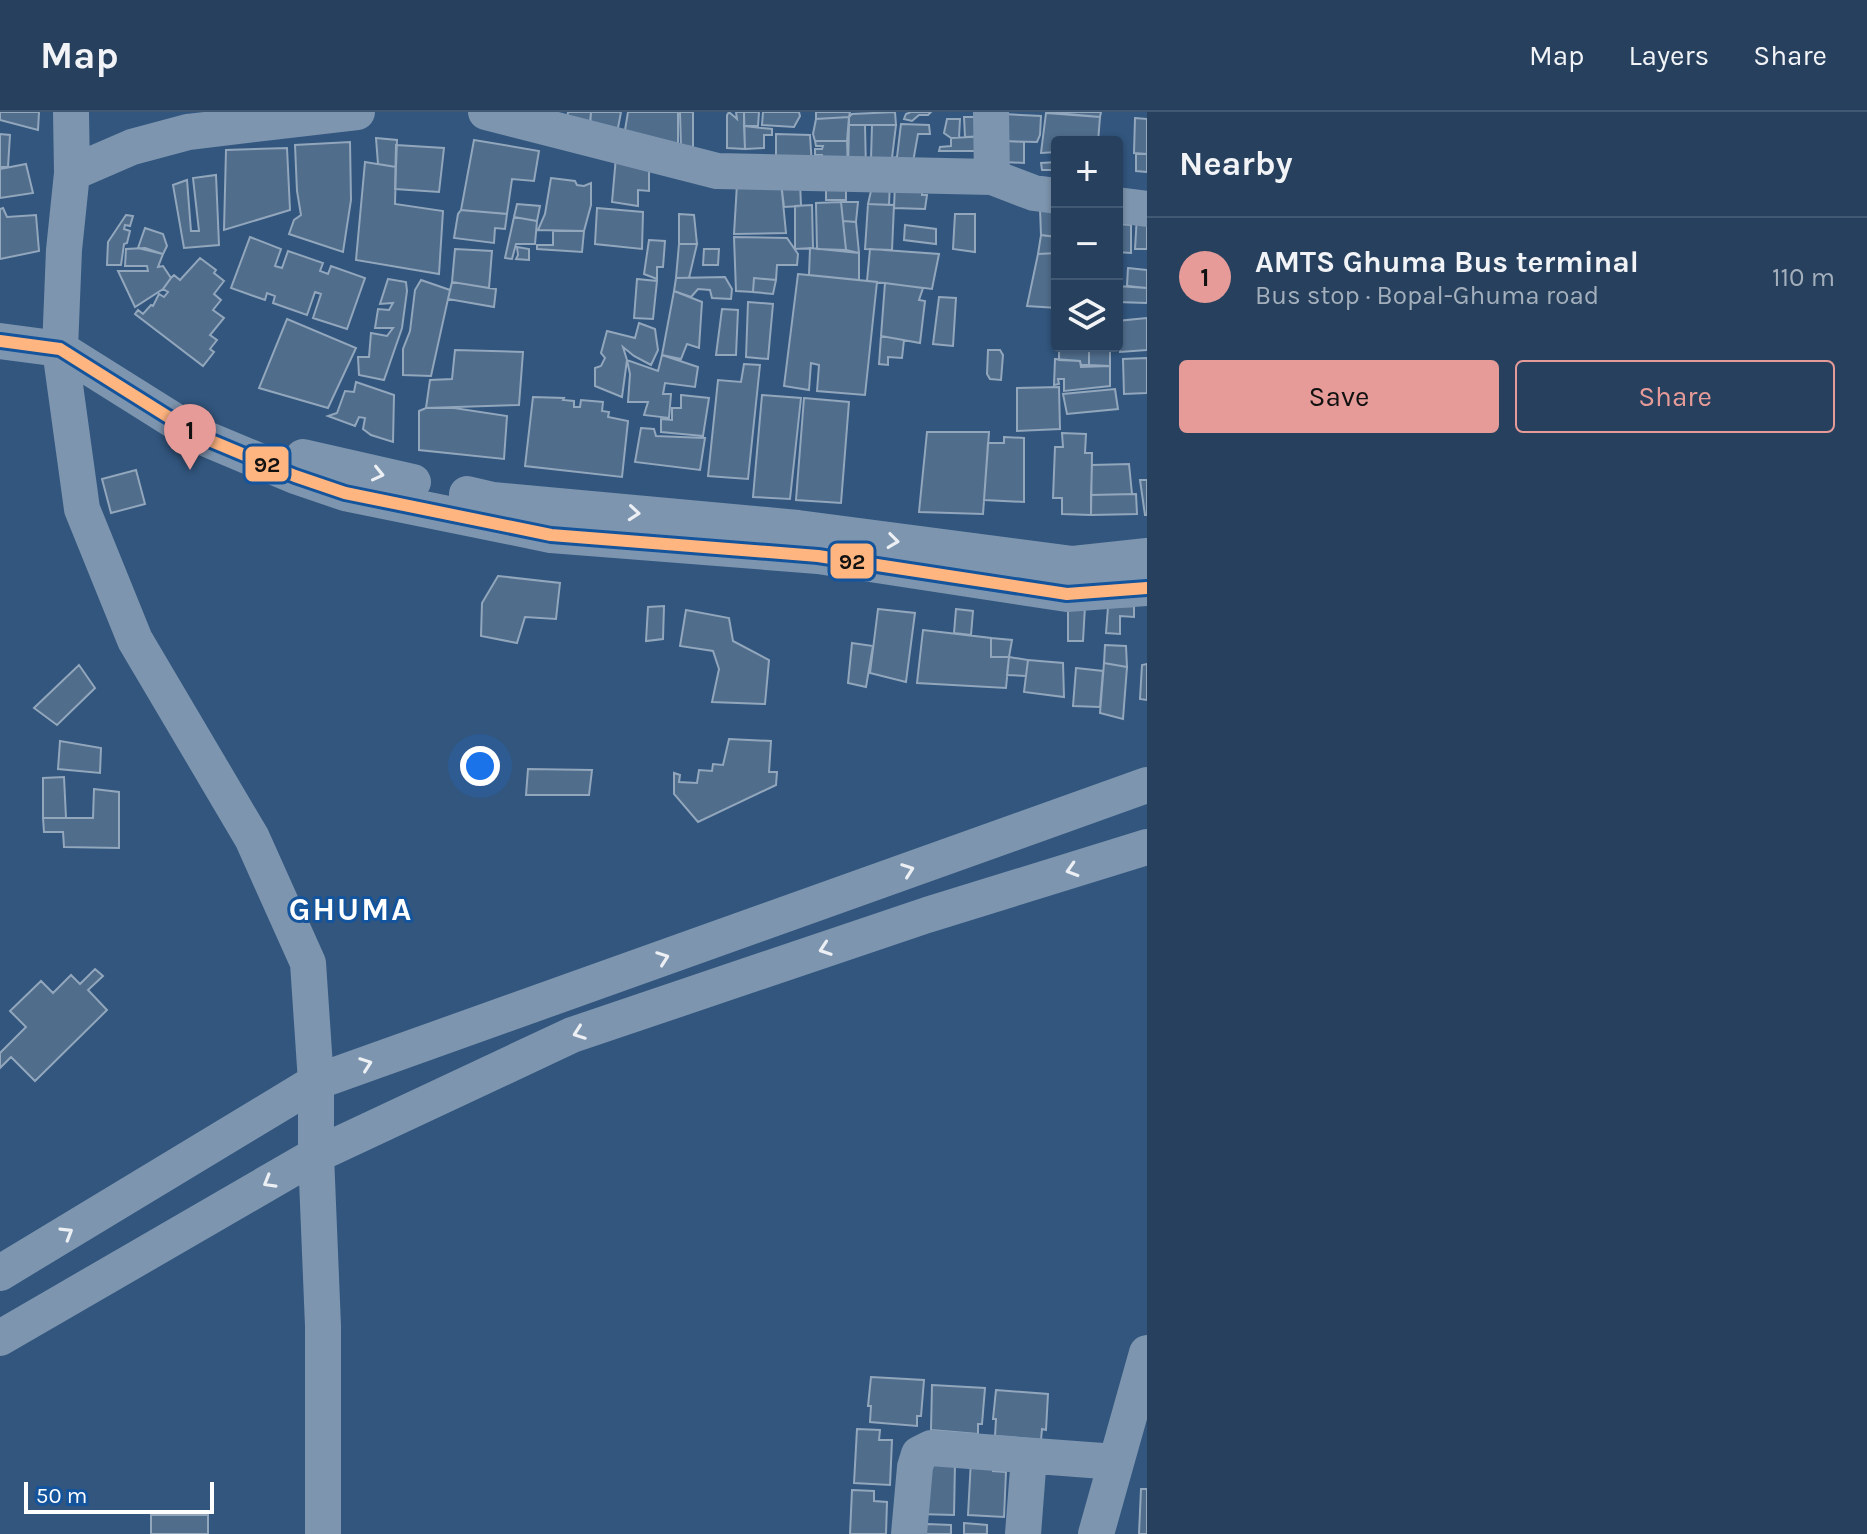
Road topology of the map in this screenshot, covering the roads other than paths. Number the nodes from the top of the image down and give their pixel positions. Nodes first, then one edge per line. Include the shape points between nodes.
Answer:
1 (71, 112) edge
2 (357, 112) edge
3 (486, 112) edge
4 (991, 112) edge
5 (72, 173) junction
6 (992, 177) junction
7 (1051, 195) edge
8 (1123, 206) edge
9 (1147, 209) edge
10 (0, 317) edge
11 (61, 338) junction
12 (0, 341) edge
13 (299, 467) junction
14 (1147, 556) edge
15 (1147, 588) edge
16 (1147, 785) edge
17 (1147, 847) edge
18 (316, 1082) junction
19 (316, 1155) junction
20 (0, 1273) edge
21 (0, 1338) edge
22 (1147, 1353) edge
23 (1029, 1456) junction
24 (1116, 1462) junction
25 (323, 1534) edge
26 (909, 1534) edge
27 (1023, 1534) edge
28 (1096, 1534) edge

1 - 5 street
2 - 5 street via 188,132 132,147
3 - 6 street via 717,171
4 - 6 street
5 - 11 street
6 - 7 street
8 - 9 street
10 - 11 street
11 - 12 street
11 - 13 street via 197,435
11 - 18 street via 82,509 135,640 252,838 308,963
13 -> 14 street via 493,500 798,528 1073,564
13 - 15 street via 345,493 551,535 818,556 1067,594
18 -> 16 street
17 -> 19 street via 572,1035
18 - 19 street
20 -> 18 street
19 -> 21 street
19 - 25 street
22 - 24 street
23 - 24 street
23 - 26 street via 931,1448 919,1454
23 - 27 street
24 - 28 street

